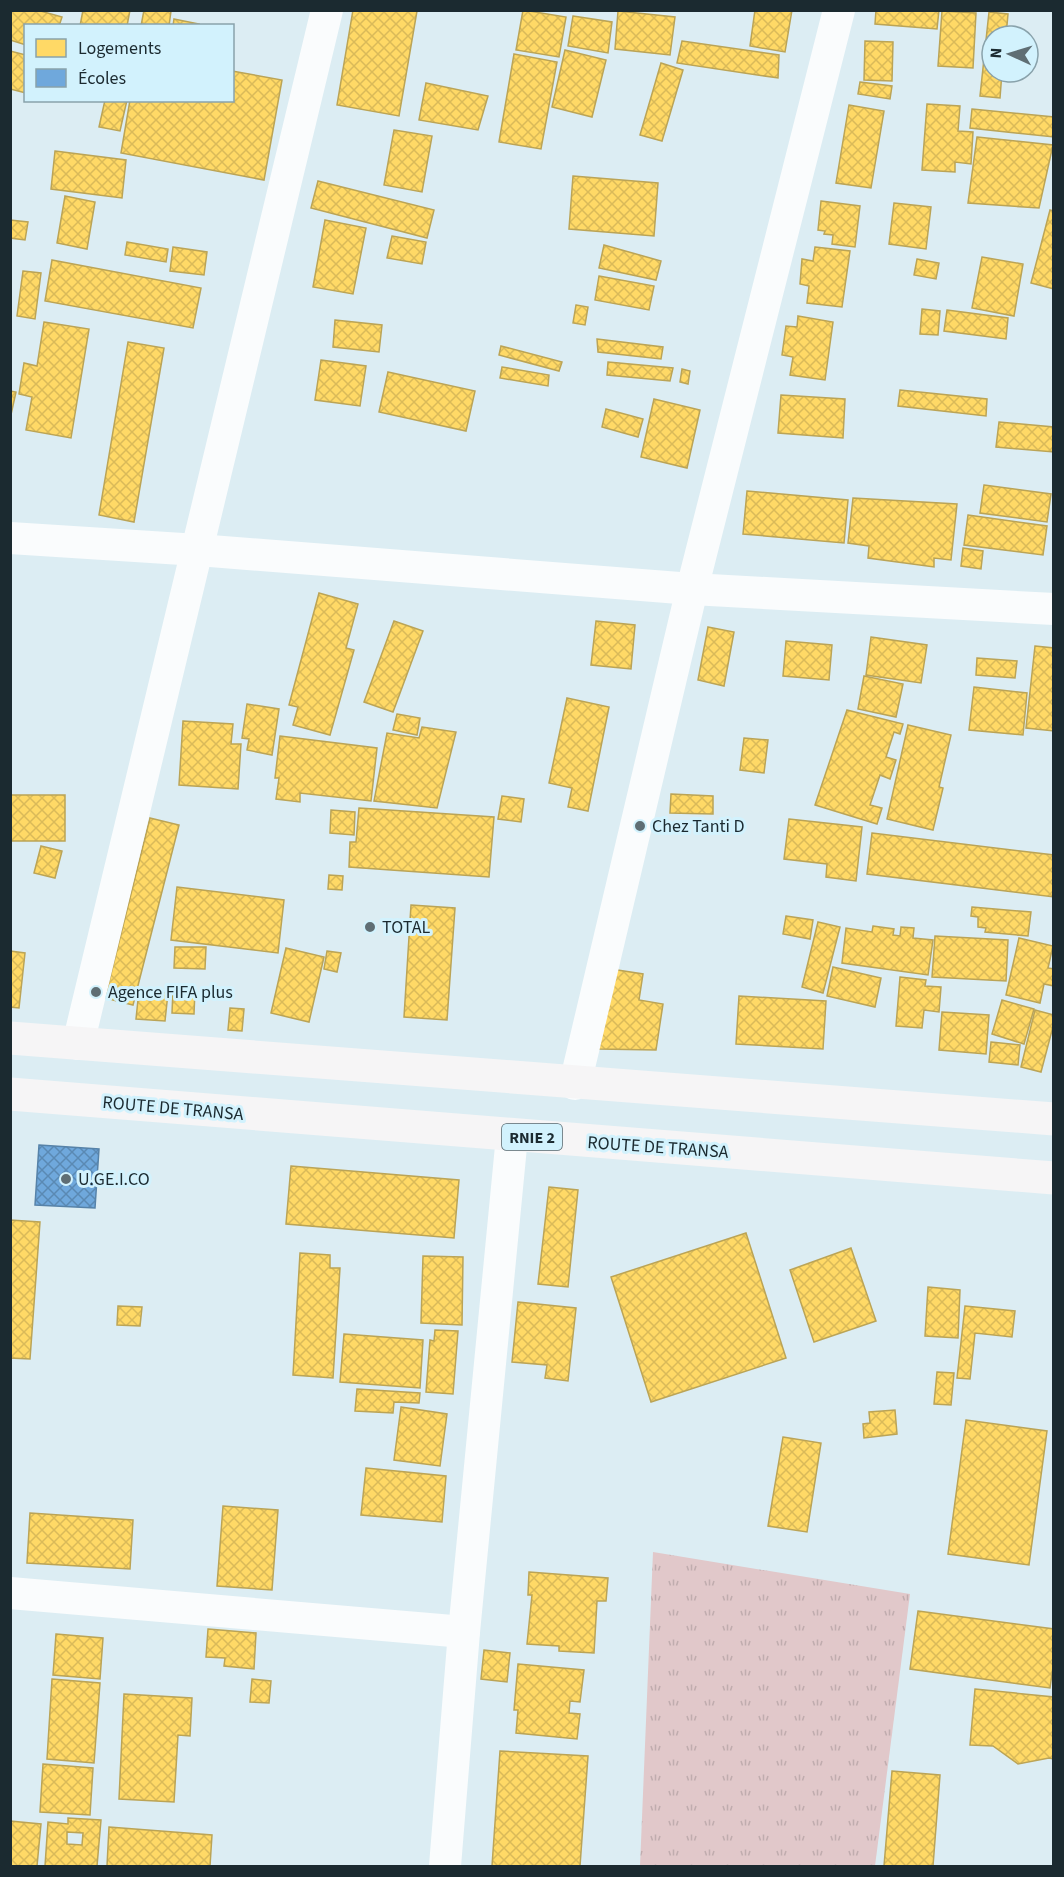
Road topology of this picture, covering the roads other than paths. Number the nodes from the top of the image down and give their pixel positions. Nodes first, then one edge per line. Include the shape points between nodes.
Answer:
1 (327, 10) edge
2 (839, 10) edge
3 (10, 537) edge
4 (198, 550) junction
5 (692, 589) junction
6 (1053, 609) edge
7 (10, 1038) edge
8 (78, 1044) junction
9 (575, 1084) junction
10 (10, 1094) edge
11 (1053, 1119) edge
12 (512, 1136) junction
13 (1053, 1178) edge
14 (10, 1593) edge
15 (464, 1632) junction
16 (445, 1866) edge

1 - 4 street
2 - 5 street
3 - 4 street
4 - 5 street
4 - 8 street
5 - 6 street
5 - 9 street
7 - 8 main road
8 - 9 main road
9 - 11 main road
10 - 12 main road, ROUTE DE TRANSA / RNIE 2
12 - 13 main road, ROUTE DE TRANSA / RNIE 2
12 - 15 street
14 - 15 street
15 - 16 street

